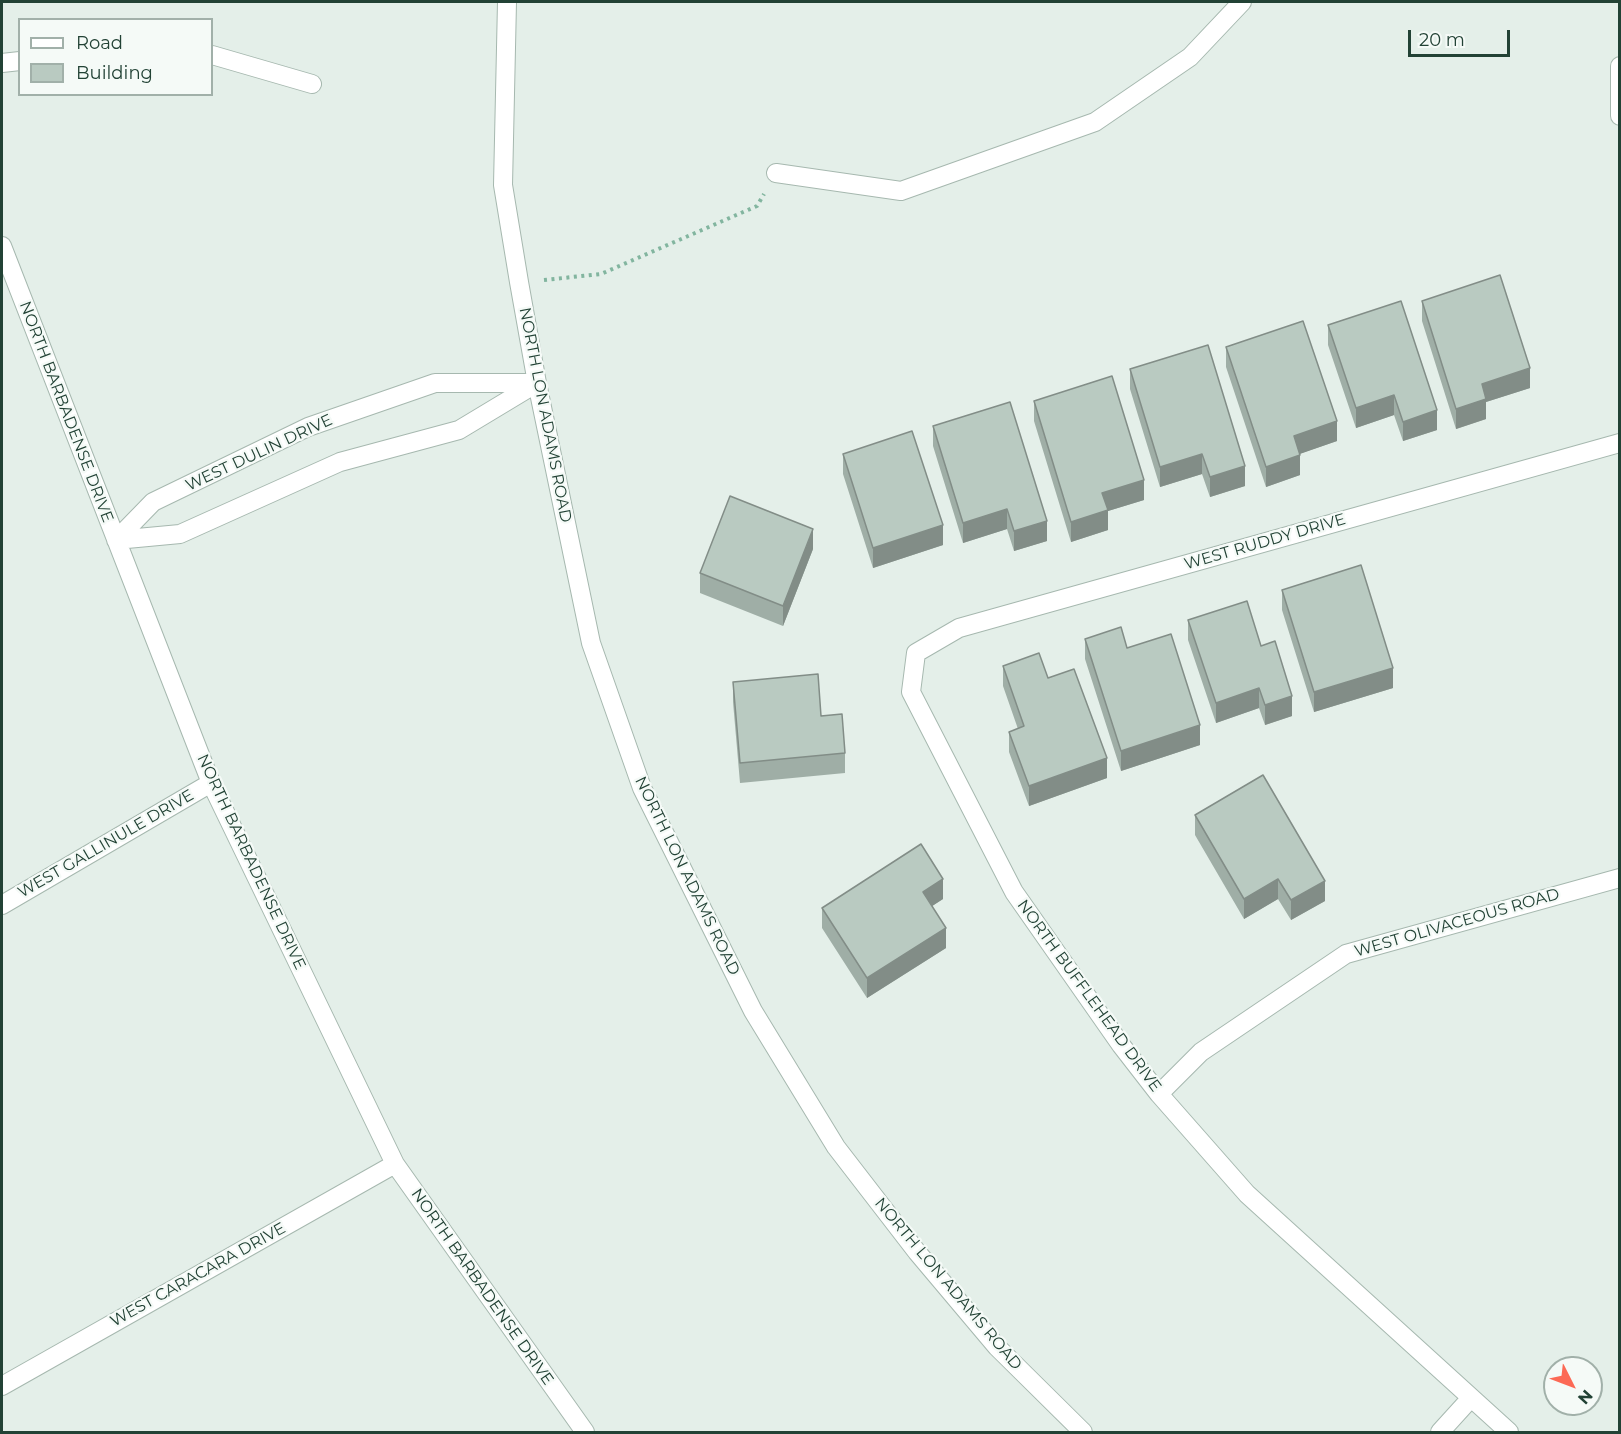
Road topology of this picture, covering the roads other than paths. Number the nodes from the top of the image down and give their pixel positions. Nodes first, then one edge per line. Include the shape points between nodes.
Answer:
1 (507, 2) edge
2 (1242, 2) edge
3 (213, 55) edge
4 (18, 61) edge
5 (2, 63) edge
6 (1620, 66) edge
7 (312, 84) dead end
8 (1620, 116) edge
9 (776, 173) road end
10 (2, 246) edge
11 (537, 383) junction
12 (1620, 443) edge
13 (116, 540) junction
14 (916, 653) joint
15 (211, 783) junction
16 (1620, 878) edge
17 (2, 905) edge
18 (1159, 1094) junction
19 (395, 1164) junction
20 (2, 1386) edge
21 (1470, 1399) junction
22 (585, 1432) edge
23 (1083, 1432) edge
24 (1440, 1432) edge
25 (1509, 1432) edge

1 - 11 street, NORTH LON ADAMS ROAD via 503,185
2 - 9 street via 1191,57 1095,122 901,191
3 - 7 street
4 - 5 street
6 - 8 street
10 - 13 street, NORTH BARBADENSE DRIVE
11 - 13 street via 459,430 340,462 180,534
11 - 13 street, WEST DULIN DRIVE via 435,383 308,427 153,502
11 - 23 street, NORTH LON ADAMS ROAD via 591,643 642,788 753,1011 836,1147 917,1252 997,1347
12 - 14 street, WEST RUDDY DRIVE via 959,628
13 - 15 street, NORTH BARBADENSE DRIVE
14 - 18 street, NORTH BUFFLEHEAD DRIVE via 911,692 1014,892
15 - 17 street, WEST GALLINULE DRIVE
15 - 19 street, NORTH BARBADENSE DRIVE
16 - 18 street, WEST OLIVACEOUS ROAD via 1346,954 1201,1052
18 - 21 street, NORTH BUFFLEHEAD DRIVE via 1247,1194
19 - 20 street, WEST CARACARA DRIVE
19 - 22 street, NORTH BARBADENSE DRIVE
21 - 24 street
21 - 25 street, NORTH BUFFLEHEAD DRIVE

